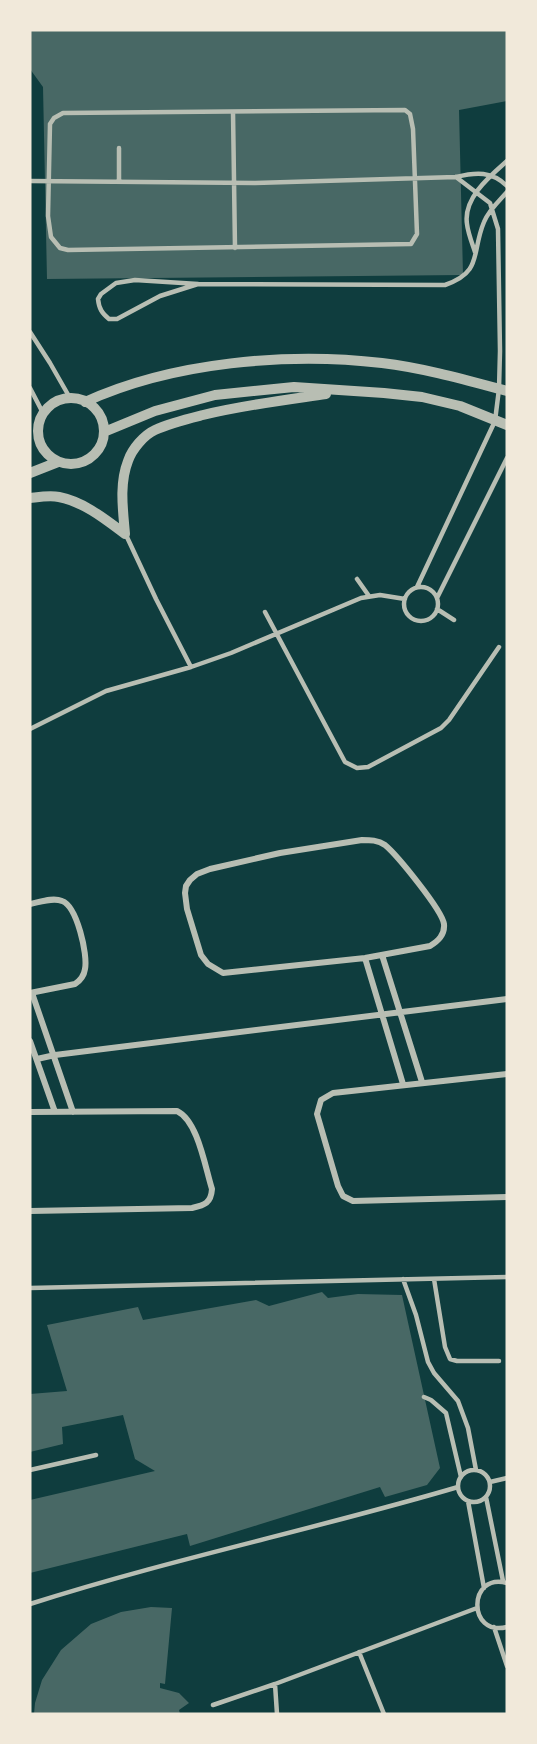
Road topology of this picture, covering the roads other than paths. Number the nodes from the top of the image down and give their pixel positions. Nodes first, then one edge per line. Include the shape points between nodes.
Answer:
1 (233, 112) junction
2 (119, 148) dead end
3 (507, 161) edge
4 (415, 177) junction
5 (456, 177) junction
6 (30, 181) edge
7 (48, 181) junction
8 (118, 182) junction
9 (234, 183) junction
10 (507, 186) edge
11 (507, 192) edge
12 (236, 248) junction
13 (475, 252) junction
14 (198, 284) junction
15 (30, 332) edge
16 (30, 388) edge
17 (503, 390) edge
18 (346, 391) junction
19 (70, 398) junction
20 (85, 402) junction
21 (37, 421) edge
22 (495, 421) junction
23 (507, 425) edge
24 (104, 432) junction
25 (507, 458) edge
26 (58, 462) junction
27 (30, 473) edge
28 (30, 498) edge
29 (125, 534) junction
30 (357, 579) dead end
31 (417, 587) junction
32 (369, 596) junction
33 (405, 598) junction
34 (437, 598) junction
35 (437, 609) junction
36 (265, 612) dead end
37 (454, 620) dead end
38 (276, 633) junction
39 (499, 647) dead end
40 (191, 667) junction
41 (30, 729) edge
42 (30, 904) edge
43 (382, 955) junction
44 (365, 958) junction
45 (31, 993) edge
46 (507, 999) edge
47 (400, 1012) junction
48 (382, 1014) junction
49 (30, 1041) edge
50 (55, 1055) junction
51 (37, 1059) junction
52 (507, 1074) edge
53 (422, 1082) junction
54 (403, 1084) junction
55 (30, 1112) edge
56 (55, 1112) junction
57 (74, 1112) junction
58 (507, 1197) edge
59 (30, 1211) edge
60 (507, 1277) edge
61 (404, 1279) junction
62 (434, 1279) junction
63 (30, 1288) edge
64 (499, 1361) dead end
65 (423, 1397) dead end
66 (96, 1455) dead end
67 (30, 1470) edge
68 (476, 1470) junction
69 (461, 1477) junction
70 (507, 1478) edge
71 (490, 1482) junction
72 (458, 1487) junction
73 (486, 1497) junction
74 (468, 1501) junction
75 (505, 1582) edge
76 (484, 1588) junction
77 (30, 1604) edge
78 (477, 1608) junction
79 (494, 1627) junction
80 (507, 1627) edge
81 (359, 1652) junction
82 (507, 1666) edge
83 (275, 1684) junction
84 (213, 1705) dead end
85 (382, 1712) edge
86 (277, 1714) edge

1 - 4 lane via 405,110 412,122
1 - 7 lane via 63,113 50,124
1 - 9 lane
2 - 8 lane
3 - 13 lane via 481,186 471,202 466,223
4 - 5 lane
4 - 9 lane
4 - 12 lane via 417,234 411,244
5 - 10 lane via 480,173 500,179
5 - 17 lane via 490,203 498,229
6 - 7 lane
7 - 8 lane
7 - 12 lane via 51,237 60,248
8 - 9 lane
9 - 12 lane
11 - 13 lane via 484,220
13 - 14 lane via 469,272 445,285
14 - 14 lane via 160,296 117,320 102,314 99,306 101,294 116,283 156,280
15 - 19 lane
16 - 21 lane
17 - 20 street via 382,363 291,359 220,364 141,382
17 - 22 lane
18 - 22 street via 422,397 460,406
18 - 24 street via 294,387 214,394 155,411
18 - 29 street via 228,409 153,430 128,459 123,479
19 - 20 street
19 - 21 street via 54,402
20 - 24 street via 101,417
21 - 26 street via 43,451
22 - 23 street
22 - 31 lane
24 - 26 street via 90,458 80,463
25 - 34 lane
26 - 27 street
28 - 29 street via 57,496 78,503
29 - 40 lane
30 - 32 lane
31 - 33 lane
31 - 34 lane via 429,589
32 - 33 lane
32 - 38 lane
33 - 35 lane via 405,610 413,619 424,620
34 - 35 lane
35 - 37 lane
36 - 38 lane
38 - 39 lane via 345,762 357,768 368,767 441,728
38 - 40 lane
40 - 41 lane via 106,691
42 - 45 street via 65,901 82,939 86,963 85,973 75,984
43 - 44 street
43 - 44 street via 430,946 439,940 444,925 418,884 384,845 375,841 345,841 210,869 197,874 186,886 187,909 201,955 223,973
43 - 47 street
44 - 48 street
45 - 50 street
46 - 47 street
47 - 48 street
47 - 53 street
48 - 50 street
48 - 54 street
49 - 51 street
50 - 51 street
50 - 57 street
51 - 56 street
52 - 53 street
53 - 54 street
54 - 58 street via 333,1093 321,1100 317,1114 343,1196 353,1201
55 - 56 street
56 - 57 street
57 - 59 street via 168,1110 183,1114 193,1127 212,1189 211,1198 207,1204 192,1208
60 - 62 lane
61 - 62 lane
61 - 63 lane
61 - 68 lane via 428,1362 458,1401
62 - 64 lane via 450,1359
65 - 69 lane via 446,1413
66 - 67 lane
68 - 69 lane
68 - 71 lane
69 - 72 lane
70 - 71 lane
71 - 73 lane
72 - 74 lane
72 - 77 lane via 382,1510 151,1567
73 - 74 lane
73 - 75 lane
74 - 76 lane
75 - 76 lane
76 - 78 lane via 478,1596
78 - 79 lane via 481,1619
78 - 81 lane
79 - 80 lane
79 - 82 lane
81 - 83 lane
81 - 85 lane
83 - 84 lane
83 - 86 lane

